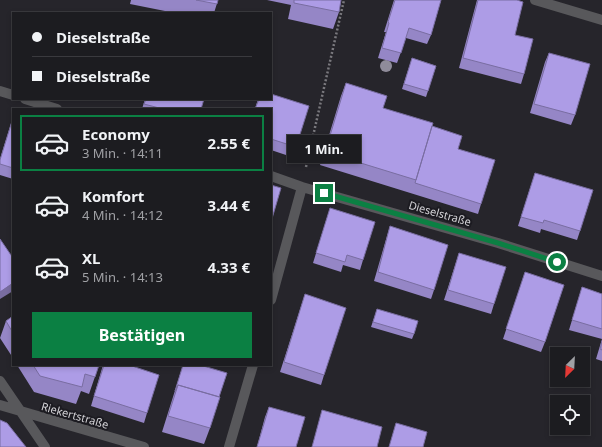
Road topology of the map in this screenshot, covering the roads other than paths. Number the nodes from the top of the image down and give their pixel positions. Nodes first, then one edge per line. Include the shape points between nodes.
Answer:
1 (535, 0) edge
2 (602, 20) edge
3 (0, 91) edge
4 (12, 95) edge
5 (28, 100) edge
6 (54, 108) edge
7 (272, 176) edge
8 (302, 187) junction
9 (602, 276) edge
10 (272, 296) edge
11 (252, 366) edge
12 (0, 381) edge
13 (0, 404) edge
14 (21, 412) junction
15 (45, 447) edge
16 (144, 447) edge
17 (228, 447) edge

1 - 2 street
3 - 4 street
5 - 6 street
7 - 8 street, Dieselstraße
8 - 9 street, Dieselstraße via 498,243
8 - 10 street
11 - 17 street
12 - 14 street
13 - 14 street, Riekertstraße
14 - 15 street
14 - 16 street, Riekertstraße

